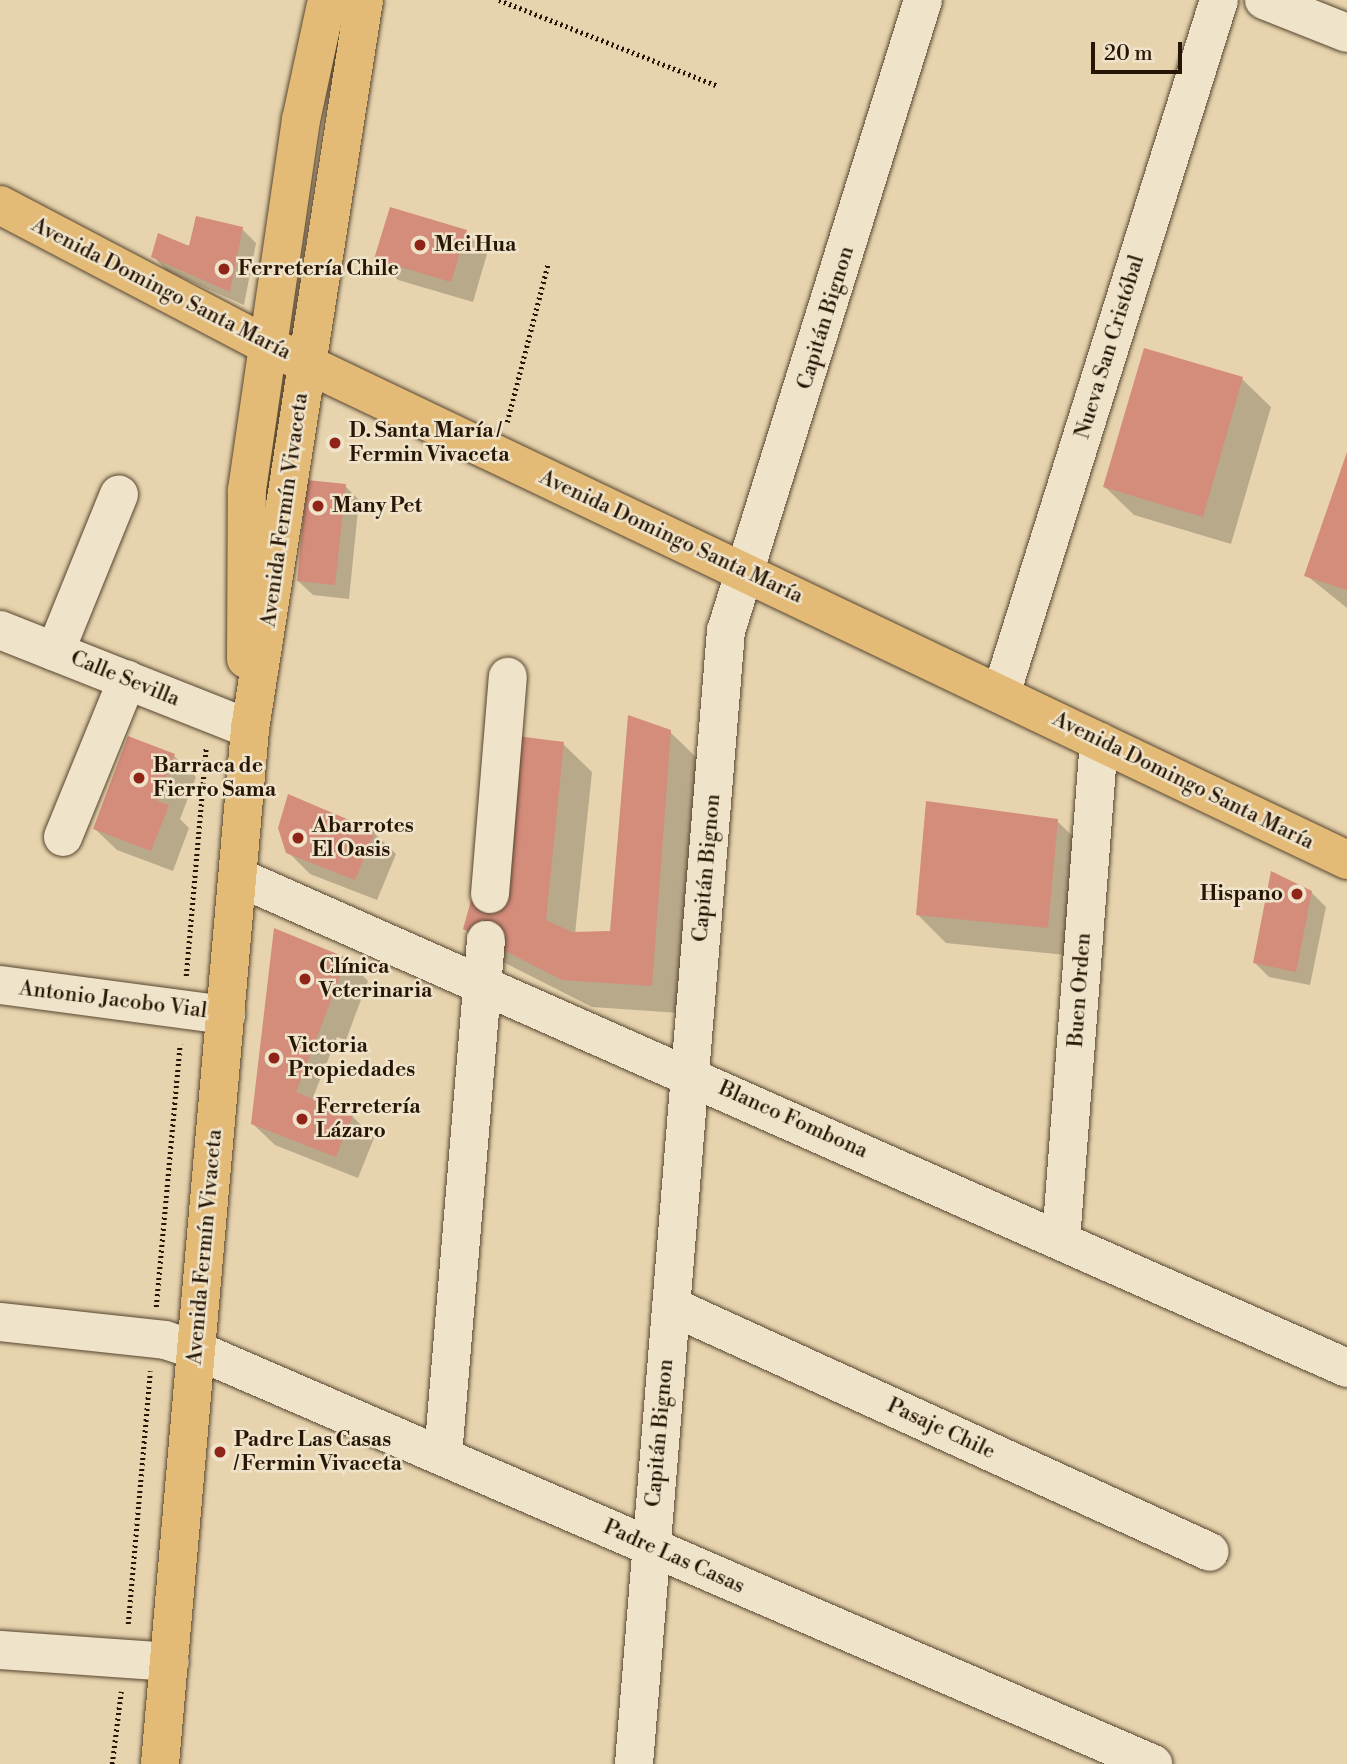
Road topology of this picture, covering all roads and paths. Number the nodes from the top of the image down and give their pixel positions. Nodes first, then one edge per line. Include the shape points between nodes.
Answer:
1 (327, 0) edge
2 (364, 0) edge
3 (499, 0) edge
4 (923, 0) edge
5 (1219, 0) edge
6 (1264, 0) edge
7 (1345, 27) edge
8 (719, 86) dead end
9 (0, 205) edge
10 (548, 263) dead end
11 (268, 345) junction
12 (306, 363) junction
13 (507, 424) dead end
14 (119, 495) dead end
15 (745, 572) junction
16 (0, 630) edge
17 (55, 652) junction
18 (508, 677) dead end
19 (127, 680) junction
20 (1001, 694) junction
21 (209, 713) junction
22 (250, 729) junction
23 (1099, 741) junction
24 (63, 837) dead end
25 (1347, 860) edge
26 (238, 877) junction
27 (490, 894) dead end
28 (486, 940) dead end
29 (483, 981) junction
30 (0, 985) edge
31 (183, 1009) junction
32 (226, 1015) junction
33 (690, 1074) junction
34 (1061, 1240) junction
35 (671, 1306) junction
36 (0, 1322) edge
37 (153, 1339) junction
38 (196, 1350) junction
39 (1347, 1368) edge
40 (443, 1456) junction
41 (650, 1546) junction
42 (1210, 1552) dead end
43 (0, 1650) edge
44 (125, 1659) junction
45 (170, 1662) junction
46 (112, 1764) edge
47 (160, 1764) edge
48 (634, 1764) edge
49 (1153, 1764) edge

1 - 11 main road, Avenida Fermín Vivaceta via 301,120
2 - 12 main road, Avenida Fermín Vivaceta
3 - 8 path
4 - 15 street, Capitán Bignon
5 - 20 street, Nueva San Cristóbal
6 - 7 street
9 - 11 main road, Avenida Domingo Santa María
10 - 13 path
11 - 12 main road, Avenida Domingo Santa María
11 - 22 main road, Avenida Fermín Vivaceta via 243,560
12 - 15 main road, Avenida Domingo Santa María
12 - 22 main road, Avenida Fermín Vivaceta
14 - 17 street
15 - 20 main road, Avenida Domingo Santa María
15 - 33 street, Capitán Bignon via 726,631
16 - 17 street, Calle Sevilla
17 - 19 street, Calle Sevilla
18 - 27 street
19 - 21 street, Calle Sevilla
19 - 24 street
20 - 23 main road, Avenida Domingo Santa María
21 - 22 street, Calle Sevilla
21 - 31 path
22 - 26 main road, Avenida Fermín Vivaceta
23 - 25 main road, Avenida Domingo Santa María
23 - 34 street, Buen Orden
26 - 29 street, Blanco Fombona
26 - 32 main road, Avenida Fermín Vivaceta
28 - 29 street
29 - 33 street, Blanco Fombona
29 - 40 street
30 - 31 street, Antonio Jacobo Vial
31 - 32 street, Antonio Jacobo Vial
31 - 37 path
32 - 38 main road, Avenida Fermín Vivaceta
33 - 34 street, Blanco Fombona
33 - 35 street, Capitán Bignon
34 - 39 street, Blanco Fombona
35 - 41 street, Capitán Bignon
35 - 42 street, Pasaje Chile
36 - 37 street, Padre Las Casas
37 - 38 street, Padre Las Casas
37 - 44 path
38 - 40 street, Padre Las Casas
38 - 45 main road, Avenida Fermín Vivaceta
40 - 41 street, Padre Las Casas
41 - 48 street, Capitán Bignon
41 - 49 street, Padre Las Casas
43 - 44 street
44 - 45 street
44 - 46 path
45 - 47 main road, Avenida Fermín Vivaceta

